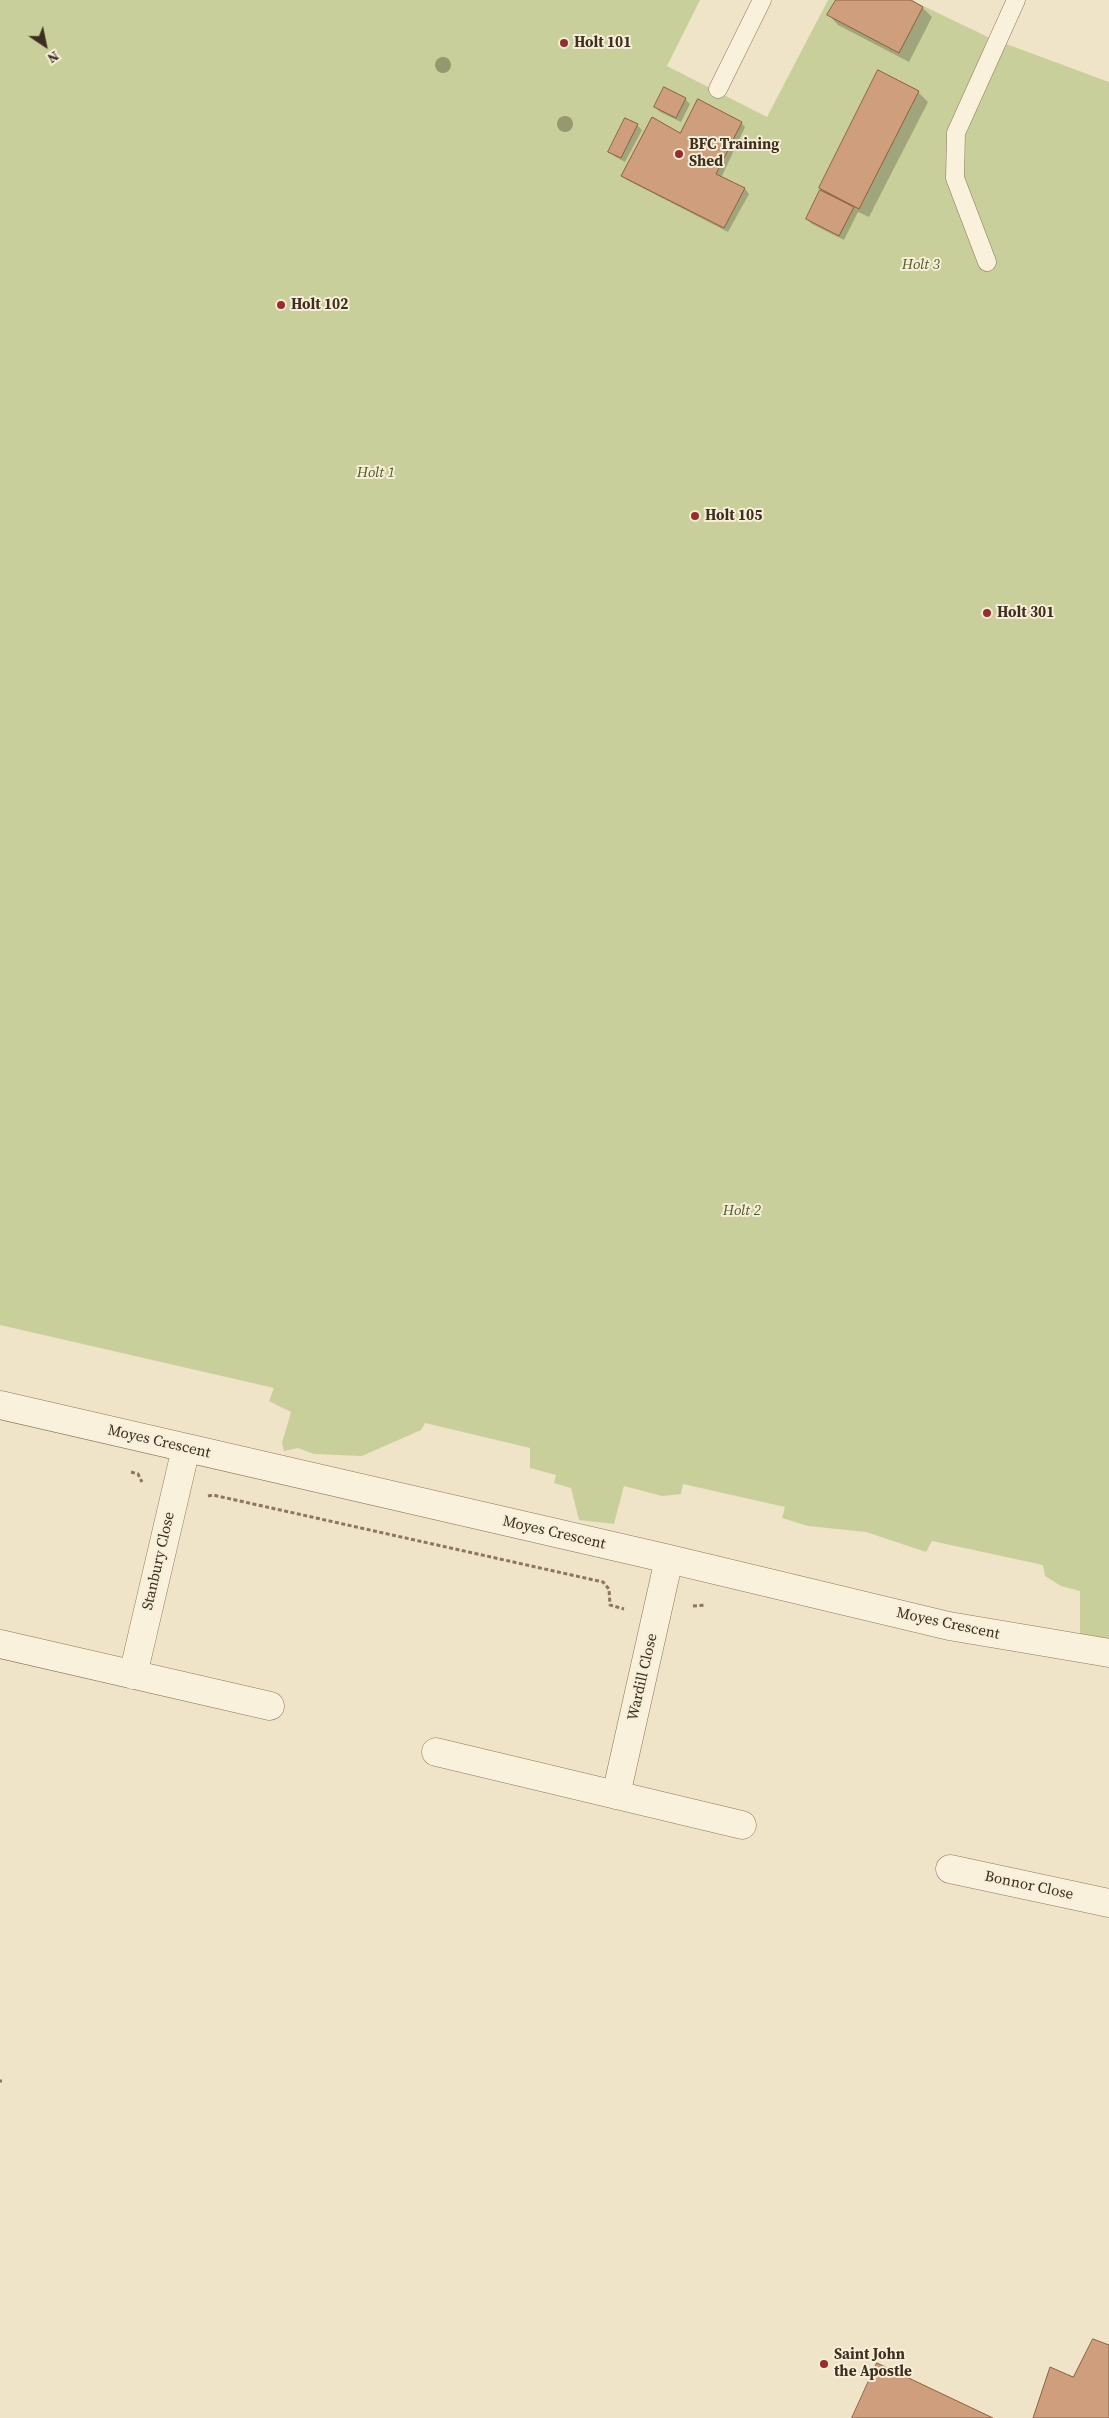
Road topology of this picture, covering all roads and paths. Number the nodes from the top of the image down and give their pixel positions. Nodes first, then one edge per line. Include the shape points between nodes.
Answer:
1 (762, 0) edge
2 (1016, 0) edge
3 (718, 89) dead end
4 (986, 262) dead end
5 (0, 1405) edge
6 (186, 1448) junction
7 (129, 1472) dead end
8 (173, 1504) junction
9 (669, 1559) junction
10 (610, 1605) dead end
11 (0, 1644) edge
12 (1109, 1653) edge
13 (133, 1675) junction
14 (270, 1706) dead end
15 (436, 1752) dead end
16 (616, 1795) junction
17 (742, 1825) dead end
18 (950, 1869) dead end
19 (1109, 1903) edge

1 - 3 lane
2 - 4 lane via 956,133 955,178
5 - 6 street, Moyes Crescent
6 - 8 street, Stanbury Close
6 - 9 street, Moyes Crescent
7 - 8 path via 138,1474 152,1499
8 - 10 path via 194,1510 204,1498 213,1495 603,1582 609,1589
8 - 13 street, Stanbury Close
9 - 12 street, Moyes Crescent via 949,1626
9 - 16 street, Wardill Close
11 - 13 street
13 - 14 street
15 - 16 street
16 - 17 street
18 - 19 street, Bonnor Close

